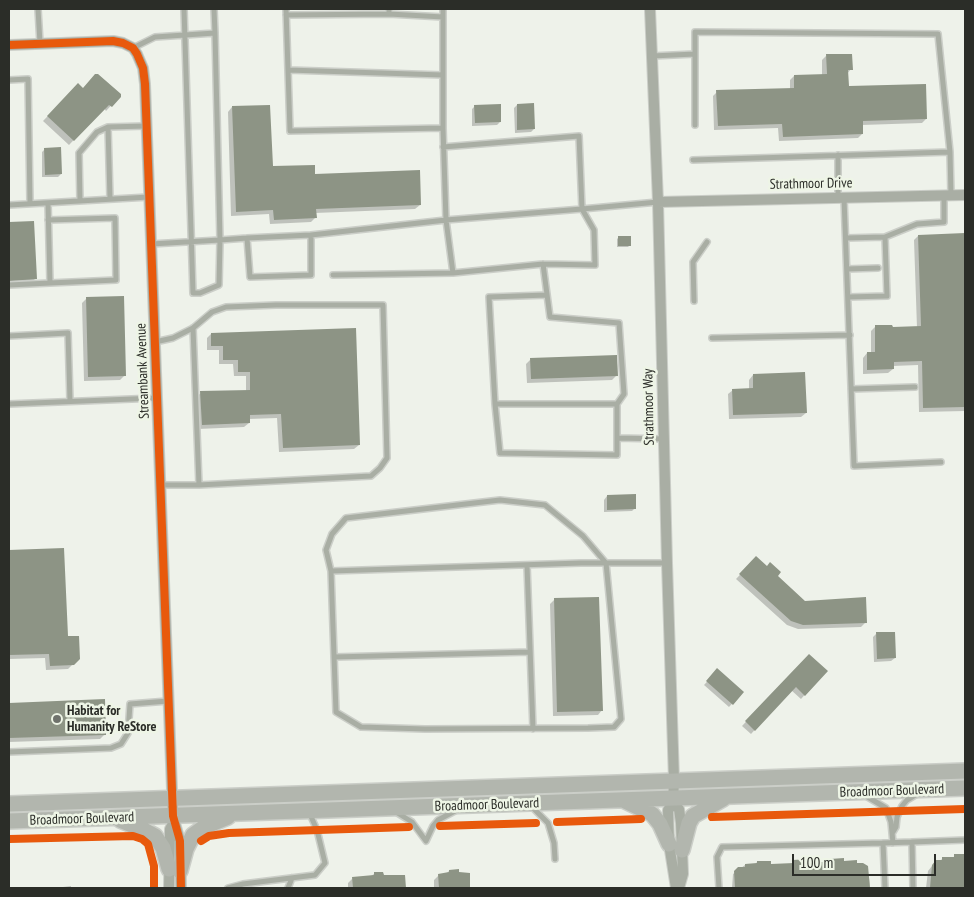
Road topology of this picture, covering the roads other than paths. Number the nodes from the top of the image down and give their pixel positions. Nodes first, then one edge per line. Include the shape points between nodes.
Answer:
1 (38, 9) edge
2 (184, 9) edge
3 (214, 9) edge
4 (286, 9) edge
5 (443, 9) edge
6 (650, 9) edge
7 (349, 11) edge
8 (389, 11) edge
9 (286, 15) junction
10 (443, 17) junction
11 (215, 33) junction
12 (185, 35) junction
13 (40, 43) junction
14 (9, 44) edge
15 (133, 48) junction
16 (695, 54) junction
17 (652, 56) junction
18 (288, 70) junction
19 (443, 75) junction
20 (9, 80) edge
21 (696, 125) dead end
22 (146, 126) junction
23 (108, 127) junction
24 (443, 128) junction
25 (444, 147) junction
26 (950, 152) junction
27 (838, 155) junction
28 (693, 160) dead end
29 (948, 195) junction
30 (965, 195) edge
31 (149, 197) junction
32 (841, 197) junction
33 (110, 199) junction
34 (80, 201) junction
35 (658, 202) junction
36 (48, 203) junction
37 (30, 204) junction
38 (9, 205) edge
39 (582, 209) junction
40 (48, 220) junction
41 (446, 220) junction
42 (311, 235) junction
43 (885, 237) junction
44 (247, 238) junction
45 (846, 238) junction
46 (220, 240) junction
47 (192, 242) junction
48 (707, 242) dead end
49 (151, 244) junction
50 (543, 264) junction
51 (878, 268) dead end
52 (847, 269) junction
53 (453, 273) junction
54 (333, 275) dead end
55 (50, 283) junction
56 (9, 285) edge
57 (547, 295) junction
58 (848, 297) junction
59 (694, 301) dead end
60 (193, 328) junction
61 (850, 334) junction
62 (9, 336) edge
63 (712, 338) dead end
64 (154, 342) junction
65 (915, 387) dead end
66 (852, 389) junction
67 (156, 398) junction
68 (70, 401) junction
69 (9, 404) edge
70 (495, 404) junction
71 (617, 404) junction
72 (617, 438) junction
73 (664, 438) junction
74 (941, 462) dead end
75 (160, 485) junction
76 (199, 485) junction
77 (606, 563) junction
78 (667, 563) junction
79 (527, 565) junction
80 (331, 571) junction
81 (530, 652) junction
82 (334, 657) junction
83 (169, 701) junction
84 (533, 728) junction
85 (9, 752) edge
86 (965, 771) edge
87 (674, 780) junction
88 (965, 788) edge
89 (925, 790) junction
90 (859, 792) junction
91 (173, 797) junction
92 (727, 797) junction
93 (624, 800) junction
94 (672, 801) junction
95 (9, 804) edge
96 (529, 804) junction
97 (464, 806) junction
98 (389, 808) junction
99 (309, 811) junction
100 (237, 813) junction
101 (114, 818) junction
102 (174, 819) junction
103 (9, 821) edge
104 (893, 832) junction
105 (965, 840) edge
106 (912, 842) junction
107 (883, 843) junction
108 (894, 843) junction
109 (675, 847) junction
110 (554, 859) dead end
111 (174, 870) junction
112 (292, 878) junction
113 (241, 886) edge
114 (253, 886) edge
115 (170, 888) edge
116 (181, 888) edge
117 (228, 888) edge
118 (288, 888) edge
119 (677, 888) edge
120 (719, 888) edge
121 (885, 888) edge
122 (913, 888) edge

1 - 13 lane
2 - 12 lane
3 - 11 lane
4 - 9 lane
5 - 10 lane
6 - 17 street, Strathmoor Way
7 - 8 lane
7 - 9 lane
8 - 10 lane
9 - 18 lane
10 - 19 lane
11 - 12 lane
11 - 46 lane
12 - 15 lane via 155,37
12 - 47 lane
13 - 14 street
13 - 15 street via 113,41
15 - 22 street, Streambank Avenue via 141,60 144,75
16 - 17 lane
16 - 21 lane
16 - 26 lane via 695,32 938,34
17 - 35 street, Strathmoor Way
18 - 19 lane
18 - 24 lane via 290,131
19 - 24 lane
20 - 37 lane via 28,79
22 - 23 lane
22 - 31 street, Streambank Avenue
23 - 33 lane
23 - 34 lane via 97,132 79,153
24 - 25 lane
25 - 39 lane via 579,136
25 - 41 lane
26 - 27 lane
26 - 29 lane
27 - 28 lane
27 - 32 lane
29 - 30 street, Strathmoor Drive
29 - 32 street, Strathmoor Drive
29 - 43 lane via 944,222 917,224
31 - 33 lane
31 - 49 street, Streambank Avenue
32 - 35 street, Strathmoor Drive
32 - 45 lane
33 - 34 lane
34 - 36 lane
35 - 39 lane
35 - 73 street, Strathmoor Way
36 - 37 lane
36 - 40 lane
37 - 38 lane
39 - 41 lane
39 - 50 lane via 594,230 596,265
40 - 55 lane
40 - 55 lane via 114,218 115,227 116,280
41 - 42 lane
41 - 53 lane
42 - 44 lane
42 - 44 lane via 311,274 250,277
43 - 45 lane
43 - 58 lane via 886,296
44 - 46 lane
45 - 52 lane
46 - 47 lane
46 - 47 lane via 219,285 200,293 194,293
47 - 49 lane
48 - 59 lane via 693,262
49 - 64 street, Streambank Avenue
50 - 53 lane
50 - 57 lane
51 - 52 lane
52 - 58 lane
53 - 54 lane
55 - 56 lane
57 - 70 lane via 489,298
57 - 71 lane via 550,317 618,323 624,394
58 - 61 lane
60 - 64 lane
60 - 76 lane
60 - 76 lane via 212,312 226,307 383,305 387,458 380,468 371,476
61 - 63 lane
61 - 66 lane
62 - 68 lane via 68,333
64 - 67 street, Streambank Avenue
65 - 66 lane
66 - 74 lane via 854,466
67 - 68 lane
67 - 75 street, Streambank Avenue
68 - 69 lane
70 - 71 lane
70 - 72 lane via 500,453 617,455
71 - 72 lane
72 - 73 lane
73 - 78 street, Strathmoor Way
75 - 76 lane
75 - 83 street, Streambank Avenue
77 - 78 lane
77 - 79 lane
77 - 80 lane via 583,536 545,504 500,500 346,518 332,534 326,550
77 - 84 lane via 621,719 614,727
78 - 87 street, Strathmoor Way
79 - 80 lane
79 - 81 lane
80 - 82 lane
81 - 82 lane
81 - 84 lane
82 - 84 lane via 336,712 362,727
83 - 85 lane via 130,704 128,733 121,744 111,748
83 - 91 street, Streambank Avenue
86 - 87 main road, Broadmoor Boulevard
87 - 91 main road, Broadmoor Boulevard
87 - 94 street, Strathmoor Way
88 - 89 main road, Broadmoor Boulevard
89 - 90 main road, Broadmoor Boulevard
89 - 104 lane via 902,806
90 - 92 main road, Broadmoor Boulevard
90 - 104 lane via 886,808
91 - 95 main road, Broadmoor Boulevard
91 - 102 street, Streambank Avenue
92 - 94 main road, Broadmoor Boulevard
92 - 109 main road via 693,816
93 - 94 main road, Broadmoor Boulevard
93 - 96 main road, Broadmoor Boulevard
93 - 109 main road via 652,814
94 - 109 street, Strathmoor Way via 668,810
94 - 109 street via 680,809
96 - 97 main road, Broadmoor Boulevard
96 - 110 lane via 548,823
97 - 98 main road, Broadmoor Boulevard
97 - 98 lane via 438,820 426,841 412,822
98 - 99 main road, Broadmoor Boulevard
99 - 100 main road, Broadmoor Boulevard
99 - 112 lane via 325,863 315,875
100 - 102 main road, Broadmoor Boulevard
100 - 111 main road via 193,835
101 - 102 main road, Broadmoor Boulevard
101 - 103 main road, Broadmoor Boulevard
101 - 111 main road via 156,836
102 - 111 street, Streambank Avenue via 180,841
104 - 108 lane
105 - 106 lane
106 - 108 lane
106 - 122 lane
107 - 108 lane
107 - 120 lane via 722,847 717,857
107 - 121 lane
109 - 119 street via 672,870
109 - 119 street via 683,874
111 - 115 street
111 - 116 street
112 - 114 lane
112 - 118 lane
113 - 114 lane
113 - 117 lane

